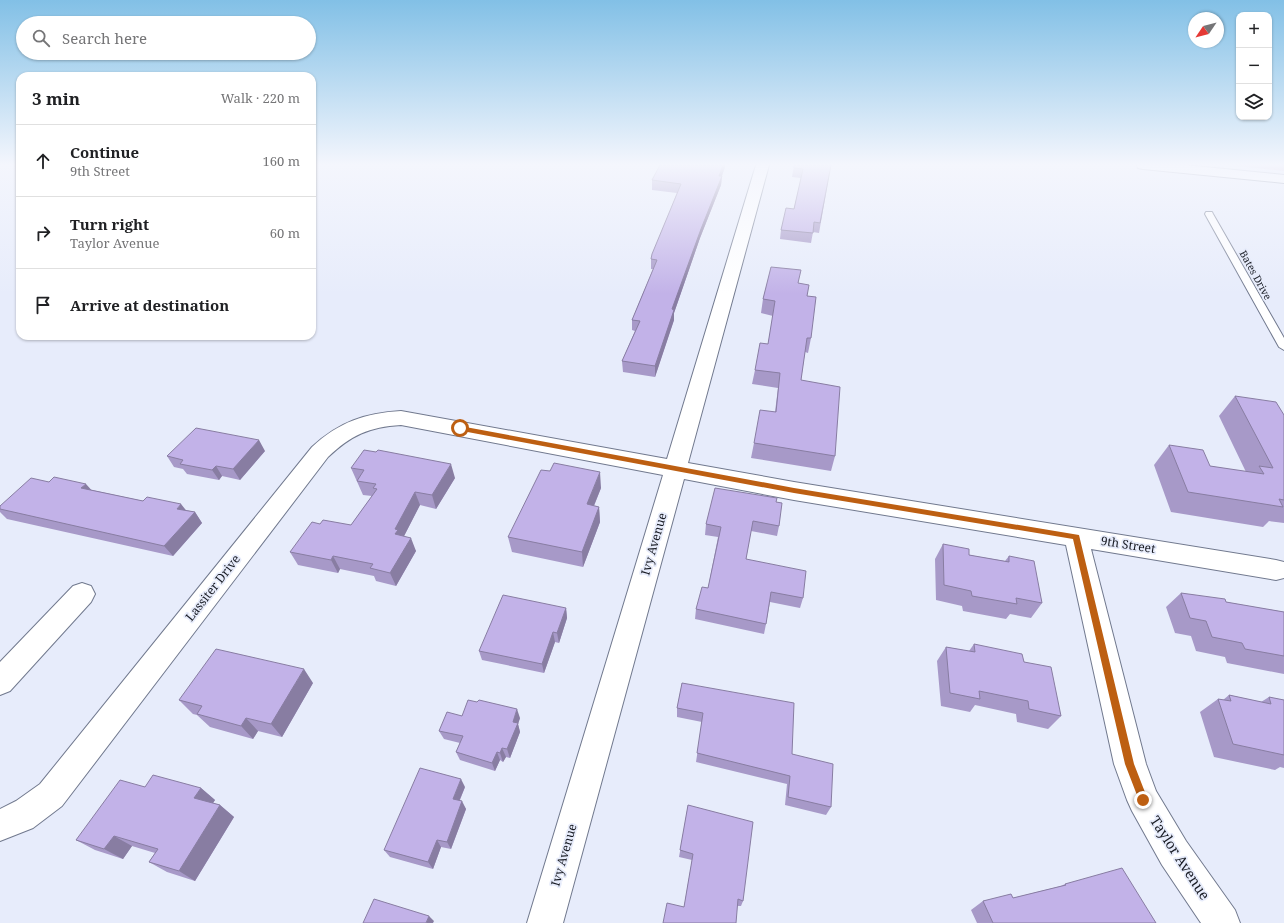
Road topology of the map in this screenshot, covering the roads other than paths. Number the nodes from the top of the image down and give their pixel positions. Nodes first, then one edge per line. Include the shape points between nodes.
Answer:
1 (751, 208) edge
2 (1209, 214) dead end
3 (1284, 347) edge
4 (460, 428) joint
5 (675, 469) junction
6 (1076, 537) junction
7 (1276, 570) dead end
8 (82, 594) dead end
9 (0, 682) edge
10 (0, 825) edge
11 (545, 923) edge
12 (1222, 923) edge

1 - 5 street, Ivy Avenue
2 - 3 lane, Bates Drive
4 - 5 street, 9th Street
4 - 10 street, Lassiter Drive via 401,418 382,419 363,423 332,439 51,795 34,810
5 - 6 street, 9th Street
5 - 11 street, Ivy Avenue
6 - 7 street, 9th Street
6 - 12 street, Taylor Avenue via 1130,764 1143,800 1174,853
8 - 9 street

